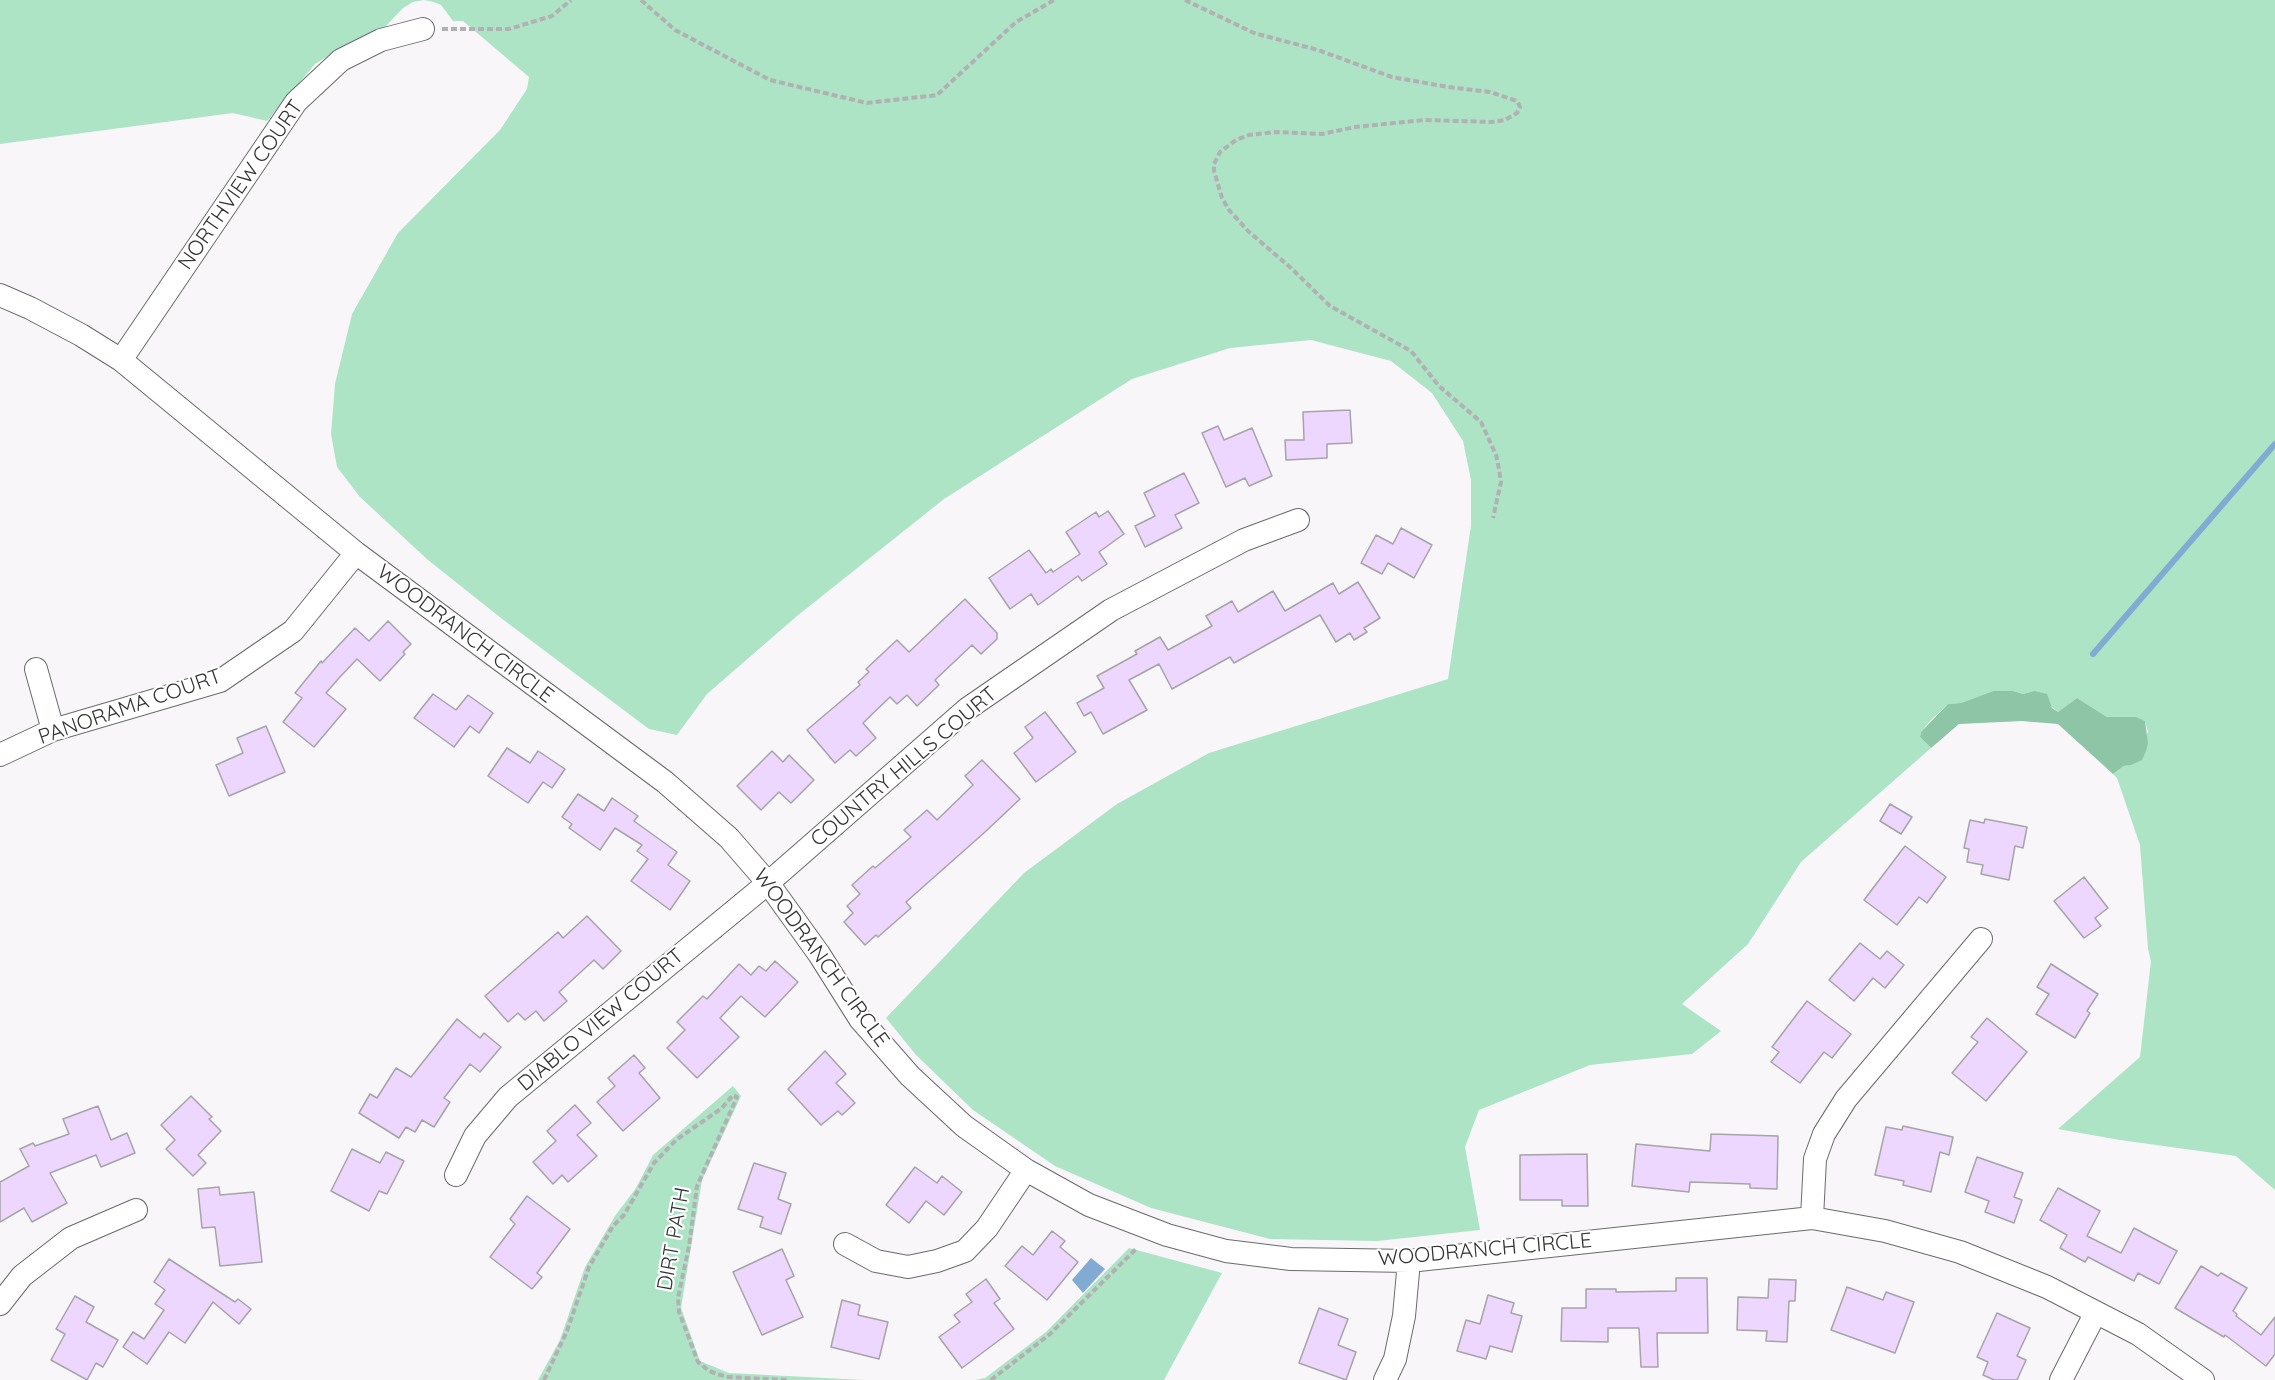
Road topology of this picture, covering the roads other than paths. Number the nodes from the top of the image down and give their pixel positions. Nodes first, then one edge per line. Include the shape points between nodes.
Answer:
1 (423, 29) road end
2 (0, 295) edge
3 (121, 360) junction
4 (1298, 520) dead end
5 (356, 553) junction
6 (36, 669) dead end
7 (53, 730) junction
8 (0, 755) edge
9 (768, 883) junction
10 (1981, 939) dead end
11 (1026, 1170) junction
12 (456, 1175) dead end
13 (136, 1210) dead end
14 (1812, 1218) junction
15 (845, 1244) dead end
16 (1409, 1261) junction
17 (0, 1304) edge
18 (2096, 1314) junction
19 (1385, 1380) edge
20 (2061, 1380) edge
21 (2203, 1380) edge

1 - 3 street, NORTHVIEW COURT via 381,40 341,60 296,102
2 - 3 street, WOODRANCH CIRCLE via 81,334
3 - 5 street, WOODRANCH CIRCLE
4 - 9 street, COUNTRY HILLS COURT via 1244,540 1091,623 967,709
5 - 7 street, PANORAMA COURT via 293,631 220,681
5 - 9 street, WOODRANCH CIRCLE via 665,782 729,838
6 - 7 street
7 - 8 street, PANORAMA COURT
9 - 11 street, WOODRANCH CIRCLE via 860,1019 910,1076 964,1126
9 - 12 street, DIABLO VIEW COURT via 508,1097 475,1136
10 - 14 street via 1846,1099 1824,1134 1815,1159
11 - 15 street via 987,1228 965,1251 908,1267 876,1261
11 - 16 street, WOODRANCH CIRCLE via 1089,1205 1167,1235 1226,1251 1291,1259
13 - 17 street via 71,1238 22,1276
14 - 16 street, WOODRANCH CIRCLE
14 - 18 street, WOODRANCH CIRCLE via 1885,1231 1960,1252 2047,1287
16 - 19 street via 1404,1316 1395,1359
18 - 20 street
18 - 21 street, WOODRANCH CIRCLE via 2138,1334

